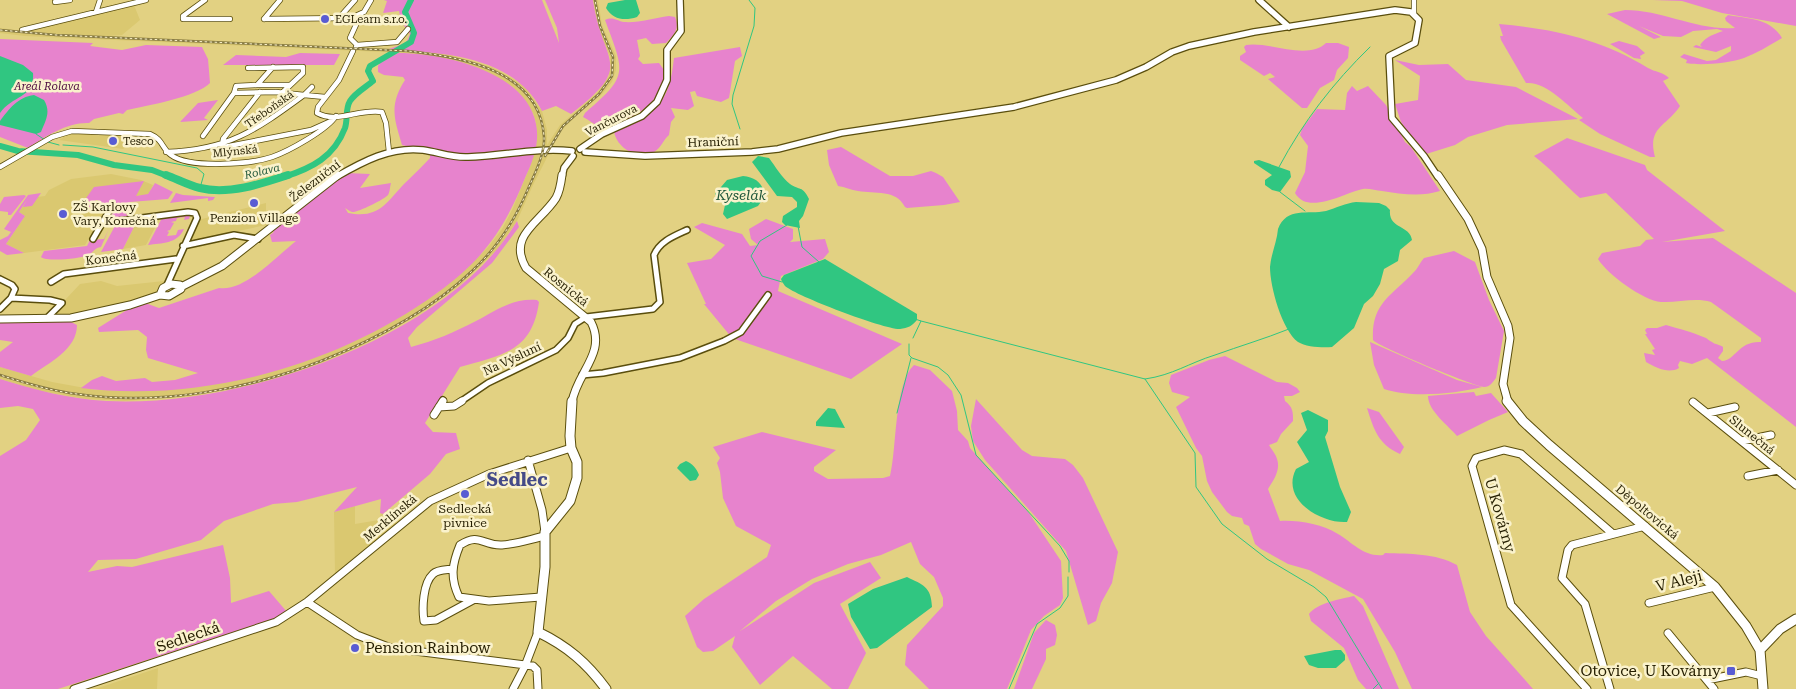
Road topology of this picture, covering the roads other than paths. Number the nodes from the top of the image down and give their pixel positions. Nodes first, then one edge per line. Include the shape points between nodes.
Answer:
1 (70, 0) edge
2 (100, 0) edge
3 (146, 0) edge
4 (205, 0) edge
5 (280, 0) edge
6 (355, 0) edge
7 (371, 0) edge
8 (680, 0) edge
9 (1259, 0) edge
10 (1414, 0) edge
11 (54, 2) edge
12 (96, 12) junction
13 (1414, 13) junction
14 (360, 16) junction
15 (339, 18) junction
16 (230, 19) dead end
17 (1290, 27) junction
18 (22, 30) dead end
19 (408, 30) dead end
20 (355, 48) junction
21 (273, 67) junction
22 (248, 68) dead end
23 (289, 85) junction
24 (257, 86) junction
25 (312, 87) dead end
26 (234, 92) junction
27 (260, 92) junction
28 (283, 92) junction
29 (304, 95) junction
30 (326, 97) junction
31 (337, 117) junction
32 (203, 136) dead end
33 (222, 145) junction
34 (213, 148) junction
35 (583, 150) junction
36 (166, 152) junction
37 (389, 152) junction
38 (572, 153) junction
39 (0, 170) edge
40 (111, 208) dead end
41 (103, 223) junction
42 (688, 230) dead end
43 (93, 239) dead end
44 (258, 239) junction
45 (183, 246) junction
46 (176, 259) junction
47 (0, 280) edge
48 (51, 282) dead end
49 (167, 285) junction
50 (181, 287) junction
51 (160, 295) junction
52 (768, 295) dead end
53 (11, 298) junction
54 (0, 309) edge
55 (586, 317) junction
56 (47, 318) junction
57 (0, 319) edge
58 (582, 374) junction
59 (443, 400) dead end
60 (1693, 402) dead end
61 (439, 407) junction
62 (1735, 407) dead end
63 (1708, 413) junction
64 (434, 415) dead end
65 (1772, 435) dead end
66 (1742, 441) junction
67 (571, 448) junction
68 (528, 460) junction
69 (1778, 470) junction
70 (1748, 476) dead end
71 (1796, 485) edge
72 (1645, 526) junction
73 (545, 534) junction
74 (1613, 534) junction
75 (453, 569) junction
76 (1714, 587) junction
77 (541, 597) junction
78 (473, 600) junction
79 (307, 602) junction
80 (1649, 603) dead end
81 (1796, 618) edge
82 (538, 632) junction
83 (1668, 633) dead end
84 (1760, 650) junction
85 (525, 666) junction
86 (1762, 676) junction
87 (1707, 680) junction
88 (74, 689) edge
89 (513, 689) edge
90 (538, 689) edge
91 (606, 689) edge
92 (1587, 689) edge
93 (1610, 689) edge
94 (1714, 689) edge
95 (1763, 689) edge

1 - 11 street
2 - 12 street
3 - 12 street
4 - 16 street via 182,19
5 - 15 street via 264,19
6 - 15 street
7 - 14 street
8 - 35 street, Vančurova via 681,31 668,49 668,80 657,102 642,116 602,134
9 - 17 street
10 - 13 street
12 - 18 street
13 - 17 street, Hraniční via 1395,10
13 - 72 street, Děpoltovická via 1419,20 1415,43 1389,56 1392,118 1424,156 1476,234 1487,277 1508,326 1510,338 1503,384 1507,401 1523,422
14 - 15 street
14 - 20 street via 350,38
17 - 35 street, Hraniční via 1189,46 1116,80 1014,107 841,133 778,149 645,156
19 - 20 street via 397,42
20 - 30 street via 339,80
21 - 22 street, Třeboňská
21 - 23 street, Třeboňská via 303,67 303,73
21 - 24 street
23 - 24 street, Třeboňská
23 - 28 street, Třeboňská
24 - 26 street, Třeboňská via 236,86
25 - 29 street, Třeboňská
26 - 27 street, Třeboňská
26 - 32 street
27 - 28 street, Třeboňská
27 - 33 street, Třeboňská via 223,139
28 - 29 street, Třeboňská
29 - 30 street, Třeboňská
29 - 33 street, Třeboňská via 249,134
30 - 31 street via 317,113
31 - 34 street via 311,130
31 - 36 street, Mlýnská via 322,131 269,157 214,164 174,157
31 - 37 street via 372,110 382,112
33 - 34 street
34 - 36 street
35 - 38 street, Železniční
36 - 39 street via 159,138 150,134 72,131 44,140
37 - 38 street, Železniční via 420,150 457,158 543,149
37 - 44 street, Železniční via 335,178
38 - 55 street, Rosnická via 562,173 556,199 524,234 519,253 529,272
40 - 41 street, Konečná
41 - 43 street, Konečná
41 - 45 street via 191,212 197,218
42 - 55 street via 662,242 656,249 654,256 660,302 653,309
44 - 45 street via 234,235
44 - 50 street, Železniční via 222,266
45 - 46 street
46 - 48 street, Konečná via 64,274
46 - 49 street
47 - 53 street via 14,287
49 - 50 street
49 - 51 street via 160,290
50 - 51 street, Železniční via 172,295
51 - 56 street via 106,312
52 - 58 street via 741,332 724,341 680,358
53 - 54 street
53 - 56 street via 62,303
55 - 58 street, Rosnická via 598,338 594,354
55 - 61 street, Na Výsluní via 575,324 568,338 556,350 488,382 454,406
56 - 57 street
58 - 67 street, Rosnická via 572,401
59 - 61 street
60 - 63 street, Slunečná
61 - 64 street
62 - 63 street
63 - 66 street, Slunečná
65 - 66 street
66 - 69 street, Slunečná
67 - 68 street, Merklínská
67 - 73 street via 576,459 576,488 564,512
68 - 73 street
68 - 79 street, Merklínská via 430,501
69 - 70 street
69 - 71 street, Slunečná
72 - 74 street
72 - 76 street, Děpoltovická
73 - 75 street via 499,545 471,538 460,545
73 - 77 street
74 - 92 street, U Kovárny via 1512,449 1476,458 1472,466 1510,605
74 - 93 street via 1572,545 1562,574 1564,581 1585,604
75 - 78 street via 452,583 459,597
75 - 78 street via 438,571 430,578 422,608 424,621 436,620
76 - 80 street, V Aleji
76 - 84 street, Děpoltovická via 1746,626
77 - 78 street
77 - 82 street
79 - 85 street via 357,636 376,644
79 - 88 street, Sedlecká via 276,622
81 - 84 street
82 - 85 street
82 - 91 street via 564,644 585,661
83 - 87 street
84 - 86 street, Děpoltovická
85 - 89 street
85 - 90 street via 533,666 537,670
86 - 87 street via 1746,672
86 - 95 street, Děpoltovická
87 - 94 street

